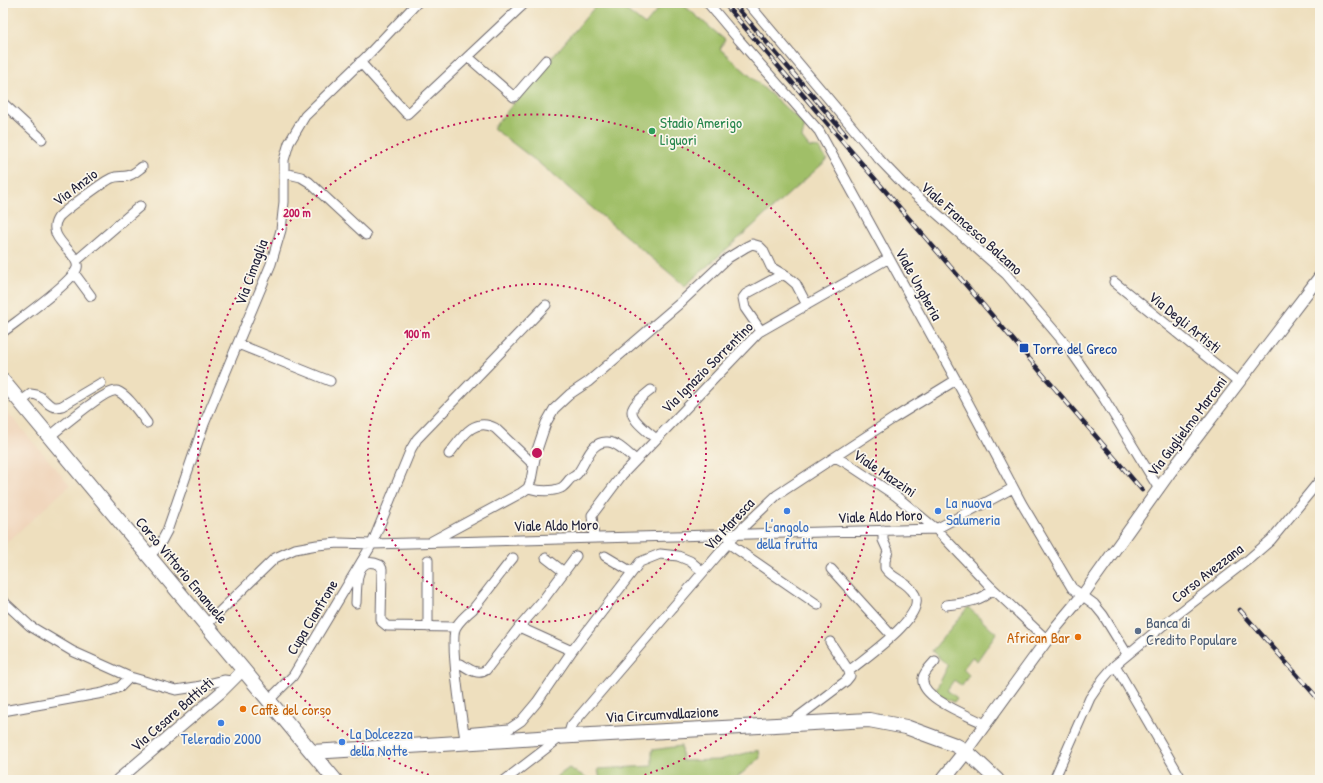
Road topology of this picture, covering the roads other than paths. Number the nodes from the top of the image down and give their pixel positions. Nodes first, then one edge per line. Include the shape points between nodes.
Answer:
1 (417, 3) edge
2 (525, 3) edge
3 (708, 3) edge
4 (748, 3) edge
5 (468, 57) junction
6 (546, 60) dead end
7 (360, 62) junction
8 (3, 104) edge
9 (42, 139) dead end
10 (142, 167) dead end
11 (284, 173) junction
12 (140, 206) dead end
13 (366, 235) dead end
14 (889, 258) junction
15 (76, 261) junction
16 (74, 273) junction
17 (783, 274) junction
18 (1320, 276) edge
19 (1114, 282) dead end
20 (91, 296) dead end
21 (546, 305) dead end
22 (807, 305) junction
23 (761, 331) junction
24 (3, 332) edge
25 (238, 344) junction
26 (956, 380) junction
27 (3, 381) edge
28 (330, 381) dead end
29 (101, 383) dead end
30 (1239, 383) junction
31 (651, 390) dead end
32 (20, 402) junction
33 (147, 423) dead end
34 (49, 437) junction
35 (656, 439) junction
36 (449, 454) dead end
37 (835, 457) junction
38 (636, 460) junction
39 (533, 464) junction
40 (1320, 480) edge
41 (528, 488) junction
42 (1013, 488) junction
43 (1159, 489) junction
44 (936, 529) junction
45 (883, 530) junction
46 (735, 535) junction
47 (594, 538) junction
48 (429, 542) junction
49 (728, 543) junction
50 (372, 544) junction
51 (149, 556) junction
52 (576, 556) dead end
53 (605, 556) dead end
54 (513, 558) dead end
55 (546, 558) dead end
56 (428, 560) dead end
57 (831, 568) dead end
58 (564, 572) junction
59 (632, 572) junction
60 (703, 572) junction
61 (993, 589) junction
62 (1082, 596) junction
63 (3, 601) edge
64 (356, 603) dead end
65 (818, 605) dead end
66 (946, 605) dead end
67 (206, 625) junction
68 (428, 627) junction
69 (455, 627) junction
70 (520, 627) junction
71 (892, 636) junction
72 (1047, 640) junction
73 (830, 642) dead end
74 (572, 651) junction
75 (1127, 654) junction
76 (936, 660) dead end
77 (460, 664) dead end
78 (1115, 665) junction
79 (244, 669) junction
80 (849, 671) junction
81 (130, 677) junction
82 (232, 681) junction
83 (270, 700) junction
84 (3, 711) edge
85 (789, 724) junction
86 (985, 724) junction
87 (565, 736) junction
88 (465, 738) junction
89 (966, 751) junction
90 (312, 752) junction
91 (118, 780) edge
92 (335, 780) edge
93 (505, 780) edge
94 (943, 780) edge
95 (997, 780) edge
96 (1054, 780) edge
97 (1182, 780) edge

1 - 7 street, Via Cimaglia
2 - 5 street
3 - 14 street, Viale Ungheria via 819,131
4 - 43 street, Viale Francesco Balzano via 890,171 1006,274 1068,347 1103,397
5 - 6 street via 514,97
5 - 7 street via 407,114
7 - 11 street, Via Cimaglia via 304,116 289,143 284,160
8 - 9 street
10 - 15 street, Via Anzio via 130,175 109,179 59,216 55,232
11 - 13 street via 309,182
11 - 25 street, Via Cimaglia via 281,230 272,264
12 - 15 street
14 - 22 street, Via Ignazio Sorrentino
14 - 26 street, Viale Ungheria
15 - 16 street
16 - 20 street
16 - 24 street
17 - 22 street via 796,284
17 - 23 street via 743,298 745,308
17 - 39 street via 772,267 759,246 746,246 728,258 673,309 554,408 546,423
18 - 30 street, Via Guglielmo Marconi
19 - 30 street, Via Degli Artisti
21 - 50 street, Cupa Cianfrone via 417,439
22 - 23 street, Via Ignazio Sorrentino
23 - 35 street, Via Ignazio Sorrentino
25 - 28 street
25 - 51 street, Via Cimaglia via 204,424 167,531 159,546
26 - 37 street, Via Maresca
26 - 42 street, Viale Ungheria
27 - 32 main road, Corso Vittorio Emanuele
29 - 32 street via 56,408 36,394 31,394
30 - 43 street, Via Guglielmo Marconi
31 - 35 street via 633,408 632,413
32 - 34 main road, Corso Vittorio Emanuele
33 - 34 street via 128,399 113,391 98,398
34 - 51 main road, Corso Vittorio Emanuele
35 - 38 street, Via Ignazio Sorrentino
36 - 39 street via 472,427 488,424
37 - 44 street, Viale Mazzini via 896,496
37 - 46 street, Via Maresca via 777,495
38 - 41 street via 617,445 601,443 593,448 578,474 561,488
38 - 47 street, Via Ignazio Sorrentino via 592,515
39 - 41 street
40 - 75 street, Corso Avezzana via 1271,540
41 - 48 street
42 - 44 street
42 - 62 street, Viale Ungheria via 1072,588
43 - 62 street, Via Guglielmo Marconi
44 - 45 street, Viale Aldo Moro
44 - 61 street, Viale Mazzini
45 - 46 street, Viale Aldo Moro
45 - 71 street via 883,540 888,551 885,568 908,585 917,600 910,617
46 - 47 street, Viale Aldo Moro
46 - 49 street, Via Maresca
47 - 48 street, Viale Aldo Moro
48 - 50 street, Viale Aldo Moro
49 - 60 street, Via Maresca
49 - 65 street
50 - 67 street, Viale Aldo Moro via 317,545 295,549 276,558
50 - 83 street, Cupa Cianfrone via 293,676
51 - 67 main road, Corso Vittorio Emanuele
52 - 58 street
53 - 59 street
54 - 69 street
55 - 58 street
56 - 68 street
57 - 71 street
58 - 70 street
59 - 60 street via 640,562 660,554 678,556 690,561
59 - 74 street
60 - 87 street, Via Maresca
61 - 66 street via 985,597 977,600
61 - 72 street, Viale Mazzini
62 - 72 street, Via Guglielmo Marconi
62 - 75 street, Viale Ungheria via 1094,604 1103,615
63 - 81 street via 30,626 72,651
64 - 68 street via 361,568 376,563 382,569 382,622 387,626
67 - 79 main road, Corso Vittorio Emanuele
68 - 69 street
69 - 88 street via 456,674
70 - 74 street
70 - 77 street via 482,673
71 - 80 street
72 - 86 street, Via Guglielmo Marconi
73 - 80 street
74 - 88 street via 537,702 513,727
75 - 78 street, Corso Avezzana
76 - 86 street via 922,680 926,691 943,703
78 - 96 street, Corso Avezzana via 1090,698
78 - 97 street
79 - 82 street, Via Cesare Battisti
79 - 83 main road, Corso Vittorio Emanuele
80 - 85 street via 850,676 846,681
81 - 82 street via 176,690 224,680
81 - 84 street via 120,687 103,693
82 - 91 street, Via Cesare Battisti
83 - 90 main road, Corso Vittorio Emanuele
85 - 87 main road, Via Circumvallazione
85 - 89 main road, Via Circumvallazione via 869,720 906,727
86 - 89 street, Via Guglielmo Marconi
87 - 88 main road, Via Circumvallazione
87 - 93 street, Via Maresca
88 - 90 main road, Via Circumvallazione
89 - 94 main road
89 - 95 main road, Via Circumvallazione
90 - 92 main road, Corso Vittorio Emanuele

